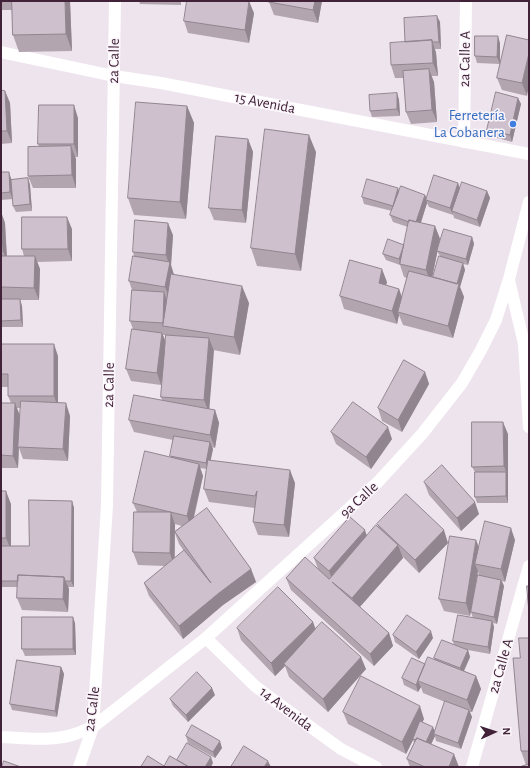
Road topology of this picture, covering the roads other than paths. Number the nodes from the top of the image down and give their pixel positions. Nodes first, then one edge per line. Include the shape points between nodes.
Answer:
1 (115, 1) edge
2 (466, 1) edge
3 (1, 52) edge
4 (114, 76) junction
5 (464, 142) junction
6 (529, 154) edge
7 (529, 202) edge
8 (509, 279) junction
9 (529, 427) edge
10 (529, 566) edge
11 (206, 638) junction
12 (93, 727) junction
13 (1, 737) edge
14 (79, 767) edge
15 (376, 767) edge
16 (472, 767) edge

1 - 4 street, 2a Calle
2 - 5 street, 2a Calle A
3 - 4 street, 15 Avenida
4 - 5 street, 15 Avenida
4 - 12 street, 2a Calle via 107,505
5 - 6 street, 15 Avenida
7 - 8 street, 9a Calle
8 - 9 street via 524,344
8 - 11 street, 9a Calle via 496,320 481,350 462,382 422,434 377,483
10 - 16 street, 2a Calle A
11 - 12 street, 9a Calle
11 - 15 street, 14 Avenida via 255,686 341,749
12 - 13 street via 55,738
12 - 14 street, 2a Calle

